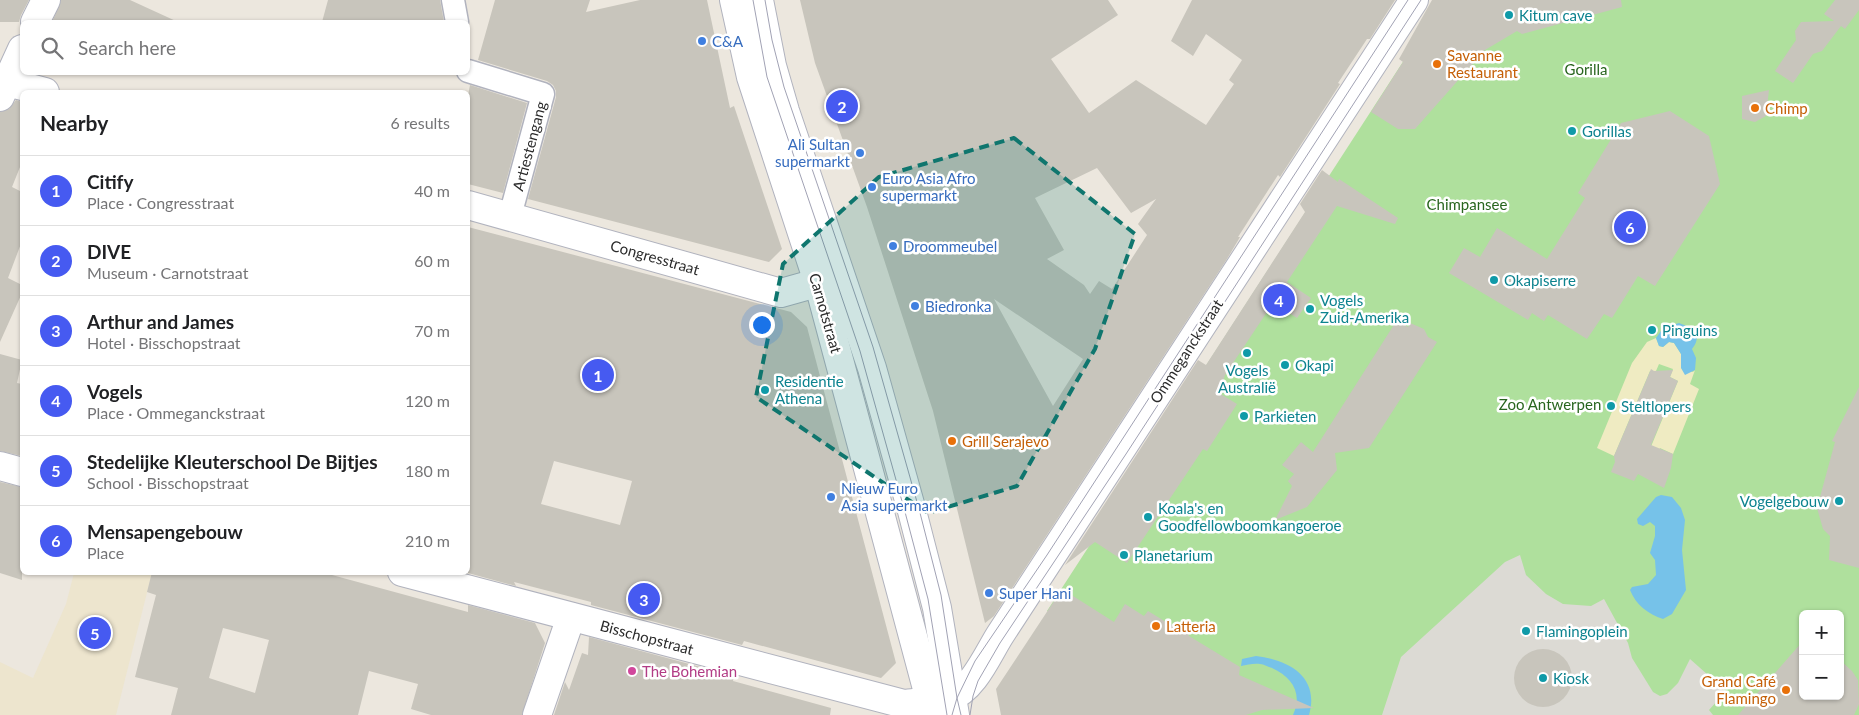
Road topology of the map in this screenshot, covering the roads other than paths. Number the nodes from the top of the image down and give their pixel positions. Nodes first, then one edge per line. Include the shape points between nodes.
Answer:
1 (46, 0) edge
2 (453, 0) edge
3 (734, 0) edge
4 (759, 0) edge
5 (1414, 0) edge
6 (36, 20) edge
7 (457, 20) edge
8 (20, 53) edge
9 (470, 72) edge
10 (3, 89) edge
11 (20, 90) edge
12 (470, 206) edge
13 (510, 216) junction
14 (831, 284) junction
15 (0, 466) edge
16 (20, 471) edge
17 (413, 575) edge
18 (571, 617) junction
19 (943, 707) edge
20 (537, 715) edge

1 - 6 street
2 - 7 street
3 - 14 street, Carnotstraat via 758,100
4 - 14 street, Carnotstraat via 772,66
5 - 19 street, Ommeganckstraat via 972,680
8 - 10 street
9 - 13 street, Artiestengang via 543,94
10 - 11 street
12 - 13 street, Congresstraat
13 - 14 street, Congresstraat via 780,293
14 - 19 street, Carnotstraat
15 - 16 street
17 - 18 street, Bisschopstraat
18 - 19 street, Bisschopstraat via 904,704
18 - 20 street

